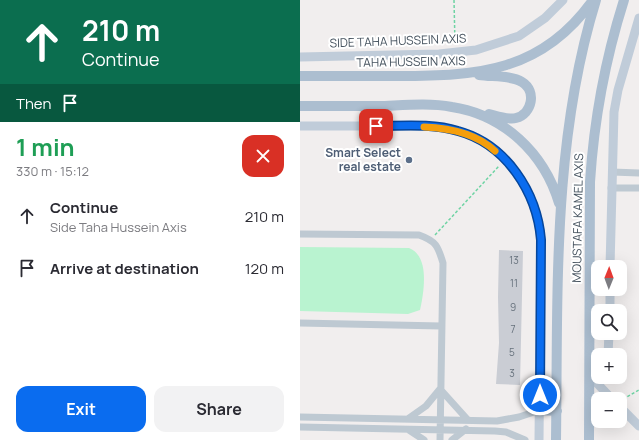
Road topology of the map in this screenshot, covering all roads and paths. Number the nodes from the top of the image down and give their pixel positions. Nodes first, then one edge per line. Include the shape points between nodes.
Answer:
1 (454, 0) edge
2 (563, 0) edge
3 (594, 0) edge
4 (624, 0) edge
5 (639, 18) edge
6 (456, 52) junction
7 (300, 56) edge
8 (472, 74) junction
9 (300, 76) edge
10 (300, 106) edge
11 (467, 110) junction
12 (300, 126) edge
13 (504, 160) junction
14 (612, 172) junction
15 (639, 173) edge
16 (611, 188) junction
17 (639, 188) edge
18 (560, 208) junction
19 (300, 234) edge
20 (431, 240) junction
21 (610, 260) edge
22 (300, 323) edge
23 (441, 326) junction
24 (593, 348) edge
25 (593, 384) edge
26 (596, 384) edge
27 (440, 389) junction
28 (639, 390) edge
29 (605, 392) edge
30 (627, 397) edge
31 (540, 410) junction
32 (557, 411) junction
33 (627, 414) edge
34 (300, 417) edge
35 (408, 418) junction
36 (440, 418) junction
37 (467, 419) junction
38 (639, 426) edge
39 (300, 427) edge
40 (409, 430) junction
41 (440, 430) junction
42 (466, 430) junction
43 (424, 440) edge
44 (440, 440) edge
45 (452, 440) edge
46 (525, 440) edge
47 (539, 440) edge
48 (556, 440) edge
49 (589, 440) edge

1 - 6 path
2 - 6 street, SIDE TAHA HUSSEIN AXIS via 545,18 519,36 476,50
3 - 8 main road, TAHA HUSSEIN AXIS via 564,32 536,52 505,66
3 - 18 main road, MOUSTAFA KAMEL AXIS via 573,96
4 - 24 main road, MOUSTAFA KAMEL AXIS via 603,76 591,155
5 - 14 street via 618,90 612,138
6 - 7 street, SIDE TAHA HUSSEIN AXIS
8 - 9 main road, TAHA HUSSEIN AXIS
8 - 11 main road via 522,82 531,95 531,103 522,116 514,119
10 - 11 main road via 436,105
11 - 18 main road via 496,122 527,146 550,178
12 - 13 street via 440,127 475,138 491,147
13 - 20 path
13 - 31 street via 529,191 540,224
14 - 15 street
14 - 16 street
16 - 17 street
16 - 21 street
18 - 32 main road, MOUSTAFA KAMEL AXIS
19 - 20 street via 419,235
20 - 23 street via 439,251 442,263
22 - 23 street
23 - 27 street
25 - 49 main road, MOUSTAFA KAMEL AXIS
26 - 29 street
27 - 35 street via 426,406
27 - 36 street
27 - 37 street
28 - 30 path
31 - 32 main road
31 - 37 street via 508,419
31 - 47 street
32 - 48 main road, MOUSTAFA KAMEL AXIS
33 - 38 street
34 - 35 street
35 - 36 street
36 - 37 street
36 - 41 street
39 - 40 street
40 - 41 street
40 - 43 street
41 - 42 street
41 - 44 street
42 - 45 street
42 - 46 street via 506,432

